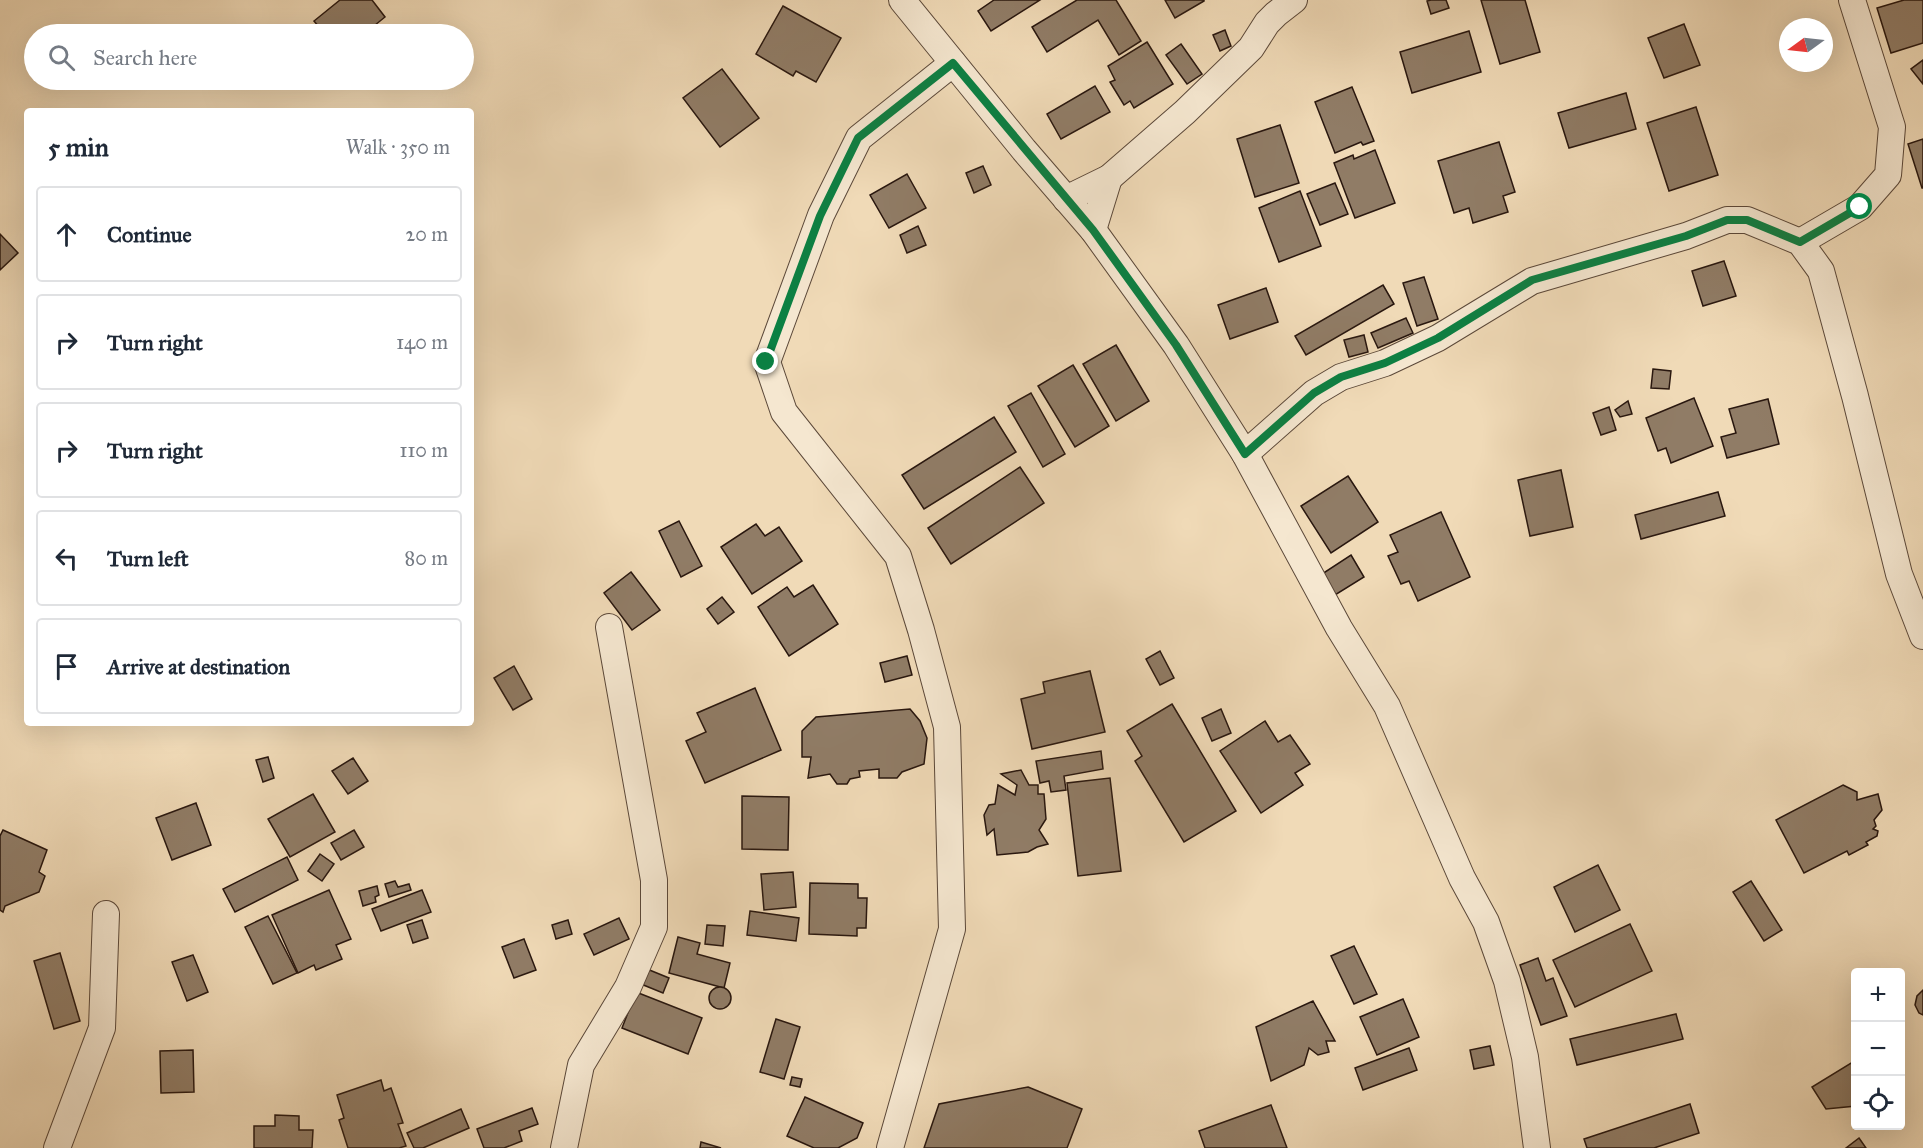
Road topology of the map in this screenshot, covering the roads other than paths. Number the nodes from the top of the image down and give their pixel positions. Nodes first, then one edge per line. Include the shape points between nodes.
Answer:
1 (902, 0) edge
2 (1294, 0) edge
3 (1852, 0) edge
4 (953, 63) junction
5 (1109, 178) junction
6 (1066, 199) junction
7 (1093, 230) junction
8 (1800, 242) junction
9 (1245, 454) junction
10 (609, 627) dead end
11 (1923, 636) edge
12 (106, 914) dead end
13 (57, 1148) edge
14 (564, 1148) edge
15 (890, 1148) edge
16 (1537, 1148) edge

1 - 4 street
2 - 5 street via 1267,23 1251,48 1185,112
3 - 8 street via 1892,127 1888,175 1860,207
4 - 6 street
4 - 15 street via 858,138 820,216 766,362 784,412 898,556 946,727 952,929
5 - 6 street
5 - 7 street
6 - 7 street
7 - 9 street via 1176,345
8 - 9 street via 1747,220 1727,220 1686,236 1532,280 1438,338 1385,363 1341,377 1314,393
8 - 11 street via 1821,270 1899,574
9 - 16 street via 1339,628 1387,706 1462,878 1486,922 1507,981 1525,1057
10 - 14 street via 654,880 654,927 628,987 581,1065
12 - 13 street via 102,1028

